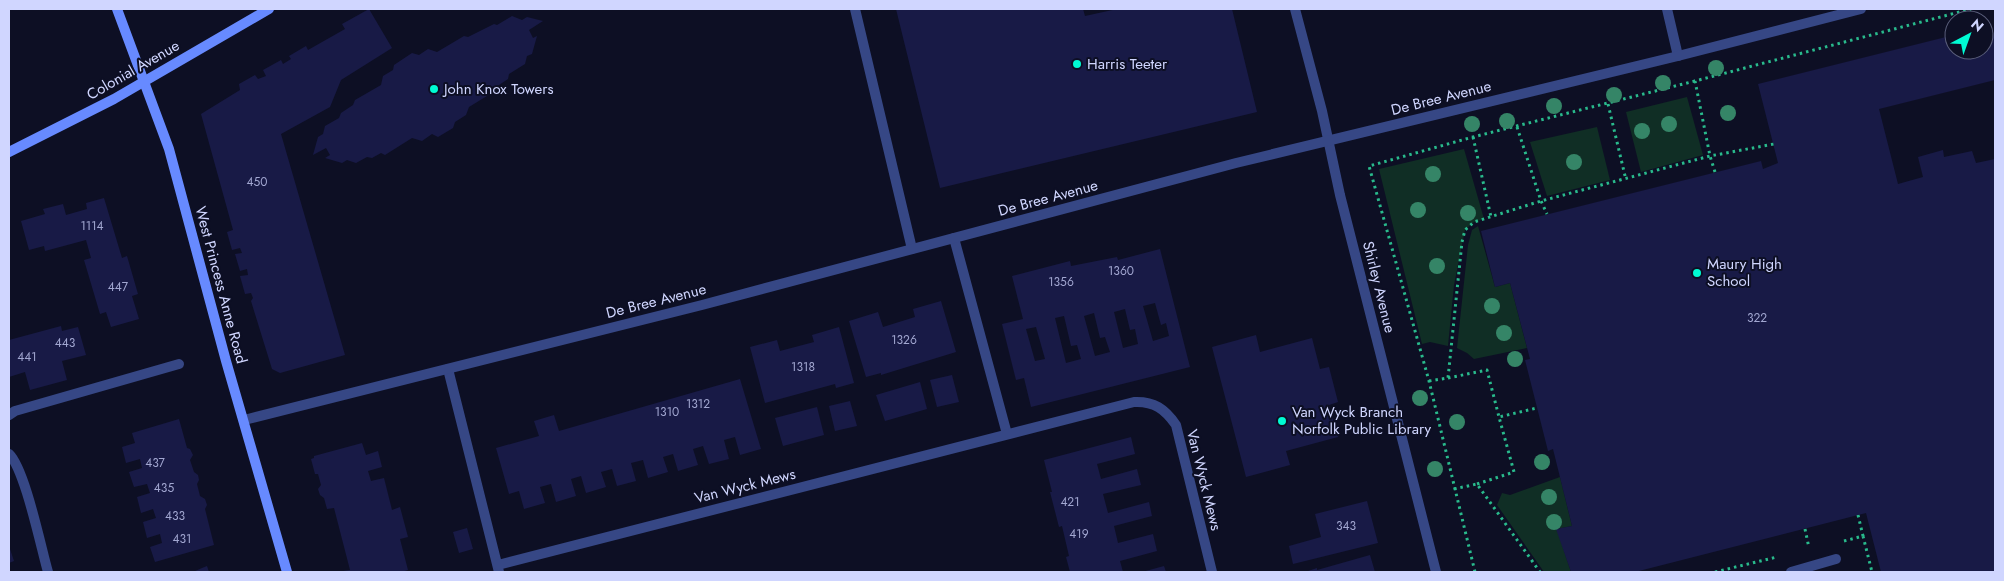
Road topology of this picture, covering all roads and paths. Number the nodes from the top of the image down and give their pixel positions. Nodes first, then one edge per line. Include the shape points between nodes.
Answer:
1 (117, 9) edge
2 (269, 9) edge
3 (855, 9) edge
4 (1295, 9) edge
5 (1667, 9) edge
6 (1861, 9) edge
7 (1971, 9) edge
8 (1678, 56) junction
9 (143, 81) junction
10 (1695, 81) junction
11 (1608, 104) junction
12 (1517, 127) junction
13 (1473, 137) junction
14 (1329, 141) junction
15 (1774, 144) dead end
16 (9, 152) edge
17 (1710, 156) junction
18 (1715, 172) dead end
19 (1626, 180) junction
20 (1541, 201) junction
21 (1547, 214) dead end
22 (1490, 217) junction
23 (954, 238) junction
24 (912, 249) junction
25 (179, 364) dead end
26 (448, 369) junction
27 (1448, 378) junction
28 (1429, 381) junction
29 (1537, 408) dead end
30 (9, 415) edge
31 (1499, 417) junction
32 (244, 420) junction
33 (1007, 434) junction
34 (9, 454) edge
35 (1477, 484) junction
36 (1454, 489) junction
37 (1858, 515) dead end
38 (1805, 529) dead end
39 (1863, 536) dead end
40 (1809, 549) dead end
41 (1836, 559) dead end
42 (498, 569) edge
43 (48, 572) edge
44 (287, 572) edge
45 (1212, 572) edge
46 (1436, 572) edge
47 (1475, 572) edge
48 (1540, 572) edge
49 (1791, 572) edge

1 - 9 main road, West Princess Anne Road
2 - 9 main road, Colonial Avenue
3 - 24 street
4 - 14 street, Shirley Avenue
5 - 8 street
6 - 8 street, De Bree Avenue
7 - 10 path
8 - 14 street, De Bree Avenue
9 - 16 main road, Colonial Avenue
9 - 32 main road, West Princess Anne Road via 168,149
10 - 11 path
10 - 17 path
11 - 12 path
11 - 19 path
12 - 13 path
12 - 20 path
13 - 22 path
13 - 28 path via 1369,166
14 - 23 street, De Bree Avenue
14 - 46 street, Shirley Avenue
15 - 17 path
17 - 18 path
17 - 19 path
19 - 20 path
20 - 21 path
20 - 22 path
22 - 27 path via 1474,222 1465,230
23 - 24 street, De Bree Avenue
23 - 33 street
24 - 26 street, De Bree Avenue
25 - 30 street
26 - 32 street, De Bree Avenue
26 - 42 street
27 - 28 path
27 - 31 path via 1487,370
28 - 36 path
29 - 31 path
31 - 35 path via 1514,472
32 - 44 main road, West Princess Anne Road
33 - 42 street, Van Wyck Mews
33 - 45 street, Van Wyck Mews via 1134,402 1156,405 1176,425
34 - 43 street via 21,474
35 - 36 path
35 - 48 path
36 - 47 path
37 - 39 path
38 - 40 path
41 - 49 street

